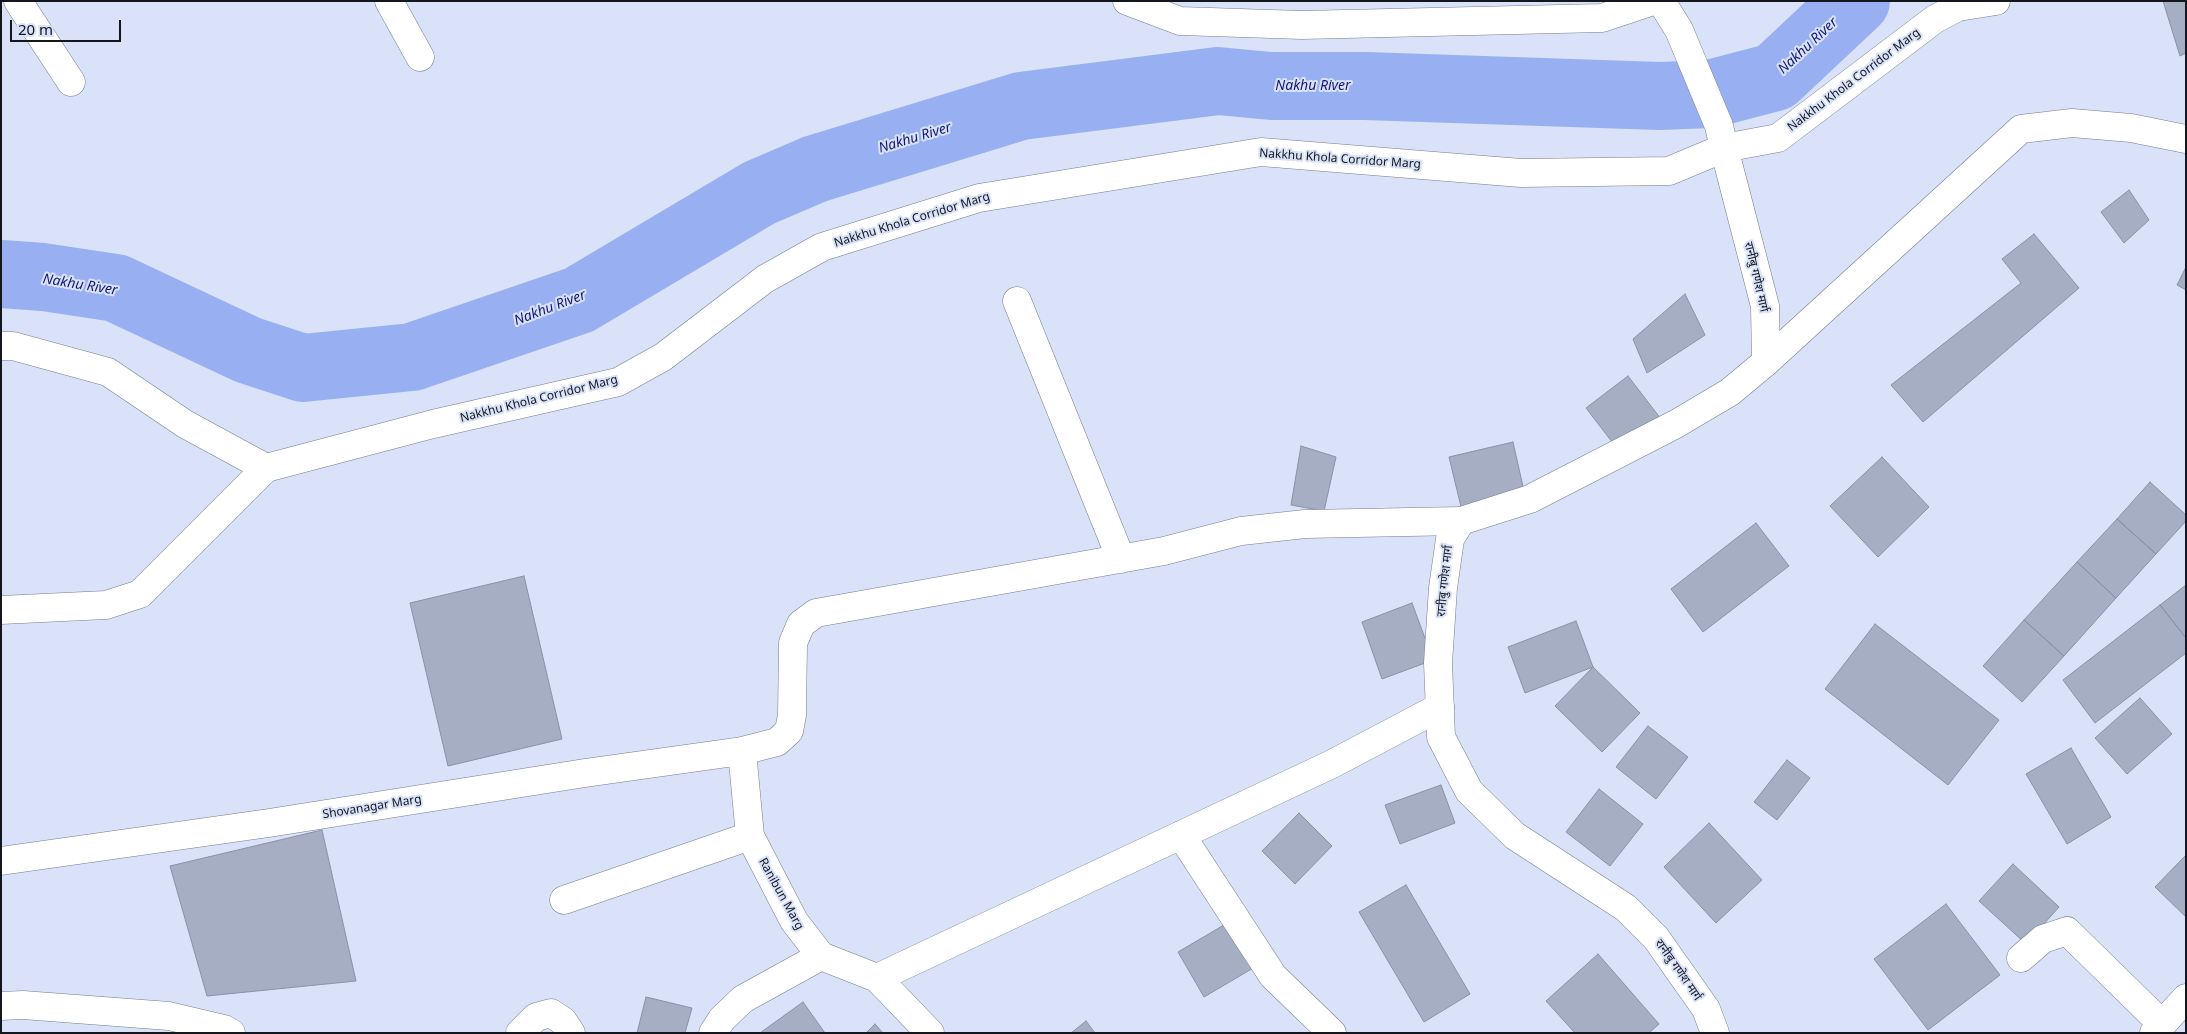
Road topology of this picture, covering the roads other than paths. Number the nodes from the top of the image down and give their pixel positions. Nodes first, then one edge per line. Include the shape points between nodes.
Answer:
1 (18, 1) edge
2 (389, 1) edge
3 (1127, 1) edge
4 (1653, 1) edge
5 (1661, 1) edge
6 (1996, 1) edge
7 (420, 57) dead end
8 (71, 82) dead end
9 (1721, 137) junction
10 (2186, 140) edge
11 (1018, 301) dead end
12 (1, 346) edge
13 (1766, 362) junction
14 (266, 468) junction
15 (1461, 521) junction
16 (1121, 559) junction
17 (1, 610) edge
18 (1440, 708) junction
19 (742, 752) junction
20 (1181, 835) junction
21 (750, 836) junction
22 (1, 862) edge
23 (564, 900) dead end
24 (820, 956) junction
25 (2021, 958) dead end
26 (877, 978) junction
27 (2186, 998) edge
28 (1, 1006) edge
29 (2158, 1029) edge
30 (231, 1033) edge
31 (520, 1033) edge
32 (571, 1033) edge
33 (713, 1033) edge
34 (930, 1033) edge
35 (1332, 1033) edge
36 (1715, 1033) edge

1 - 8 street
2 - 7 street
3 - 4 street via 1180,20 1302,25 1602,18
5 - 9 street, रानीबु गणेश मार्ग via 1679,30
6 - 9 street, Nakkhu Khola Corridor Marg via 1958,7 1936,19 1778,138
9 - 13 street, रानीबु गणेश मार्ग via 1765,306
9 - 14 street, Nakkhu Khola Corridor Marg via 1669,171 1521,173 1261,152 979,198 822,247 765,280 663,356 618,382 433,424
10 - 13 street via 2131,128 2072,123 2021,129
11 - 16 street
12 - 14 street via 13,346 108,372 185,424
13 - 15 street via 1730,392 1676,424 1530,499
14 - 17 street via 140,594 106,605
15 - 16 street, Shovanagar Marg via 1305,524 1241,531
15 - 18 street, रानीबु गणेश मार्ग via 1450,539 1443,588 1438,664
16 - 19 street, Shovanagar Marg via 816,612 801,624 793,643 789,731 777,742
18 - 20 street via 1332,764
18 - 36 street, रानीबु गणेश मार्ग via 1441,737 1469,792 1516,836 1626,908 1656,938 1706,1009
19 - 21 street, Ranibun Marg
19 - 22 street, Shovanagar Marg
20 - 26 street
20 - 35 street via 1273,976
21 - 23 street
21 - 24 street, Ranibun Marg via 794,921
24 - 26 street
24 - 33 street via 743,999 722,1019
25 - 29 street via 2043,939 2066,932
26 - 34 street
27 - 29 street
28 - 30 street via 169,1016
31 - 32 street via 536,1017 551,1013 563,1021

